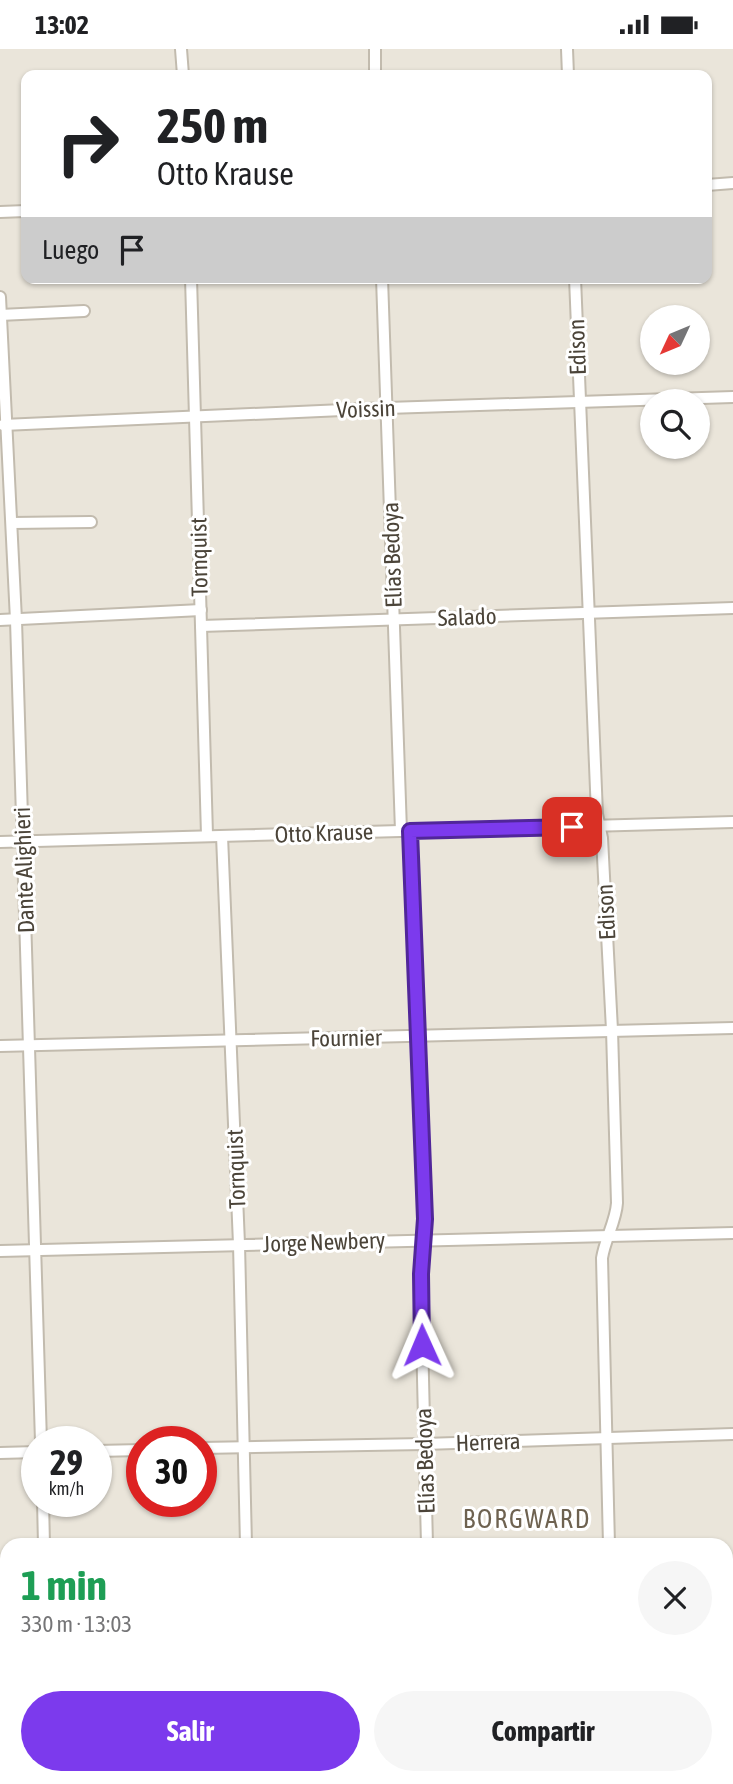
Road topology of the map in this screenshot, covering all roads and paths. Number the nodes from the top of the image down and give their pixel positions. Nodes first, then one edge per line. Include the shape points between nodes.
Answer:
1 (181, 49) edge
2 (375, 49) edge
3 (567, 49) edge
4 (183, 70) edge
5 (375, 70) edge
6 (568, 70) edge
7 (733, 183) edge
8 (712, 185) edge
9 (21, 211) edge
10 (0, 212) edge
11 (191, 284) edge
12 (382, 284) edge
13 (575, 284) edge
14 (0, 297) edge
15 (84, 311) dead end
16 (1, 315) edge
17 (733, 397) edge
18 (580, 403) junction
19 (387, 408) junction
20 (195, 415) junction
21 (3, 425) edge
22 (91, 521) dead end
23 (12, 523) junction
24 (733, 608) edge
25 (201, 610) junction
26 (587, 613) junction
27 (16, 619) junction
28 (394, 619) junction
29 (0, 620) edge
30 (201, 626) junction
31 (733, 822) edge
32 (599, 826) junction
33 (406, 831) junction
34 (207, 835) junction
35 (222, 836) junction
36 (0, 842) edge
37 (24, 842) junction
38 (733, 1028) edge
39 (612, 1030) junction
40 (419, 1037) junction
41 (230, 1040) junction
42 (30, 1045) junction
43 (0, 1046) edge
44 (733, 1233) edge
45 (607, 1234) junction
46 (424, 1239) junction
47 (239, 1244) junction
48 (36, 1249) junction
49 (0, 1251) edge
50 (41, 1426) edge
51 (733, 1434) edge
52 (606, 1438) junction
53 (424, 1444) junction
54 (243, 1447) junction
55 (217, 1448) edge
56 (21, 1452) edge
57 (0, 1453) edge
58 (43, 1517) edge
59 (44, 1538) edge
60 (246, 1538) edge
61 (427, 1538) edge
62 (609, 1538) edge

1 - 4 street
2 - 5 street
3 - 6 street
7 - 8 street
9 - 10 street
11 - 20 street, Tornquist
12 - 19 street, Elías Bedoya
13 - 18 street, Edison
14 - 16 street, Dante Alighieri
15 - 16 street
16 - 21 street, Dante Alighieri
17 - 18 street, Voissin
18 - 19 street, Voissin
18 - 26 street, Edison
19 - 20 street, Voissin
19 - 28 street, Elías Bedoya
20 - 21 street, Voissin
20 - 25 street, Tornquist
21 - 23 street, Dante Alighieri
22 - 23 street
23 - 27 street, Dante Alighieri
24 - 26 street, Salado
25 - 27 street
25 - 30 street, Tornquist
26 - 28 street, Salado
26 - 32 street, Edison
27 - 29 street
27 - 37 street, Dante Alighieri
28 - 30 street, Salado
28 - 33 street, Elías Bedoya
30 - 34 street, Tornquist
31 - 32 street, Otto Krause
32 - 33 street, Otto Krause
32 - 39 street, Edison
33 - 35 street, Otto Krause
33 - 40 street, Elías Bedoya
34 - 35 street, Otto Krause
34 - 37 street, Otto Krause
35 - 41 street, Tornquist
36 - 37 street, Otto Krause
37 - 42 street, Dante Alighieri
38 - 39 street, Fournier
39 - 40 street, Fournier
39 - 45 street, Edison via 616,1212
40 - 41 street, Fournier
40 - 46 street, Elías Bedoya
41 - 42 street, Fournier
41 - 47 street, Tornquist
42 - 43 street, Fournier
42 - 48 street, Dante Alighieri
44 - 45 street, Jorge Newbery
45 - 46 street, Jorge Newbery
45 - 52 street, Edison via 602,1258
46 - 47 street, Jorge Newbery
46 - 53 street, Elías Bedoya
47 - 48 street, Jorge Newbery
47 - 54 street, Tornquist
48 - 49 street, Jorge Newbery
48 - 50 street, Dante Alighieri
51 - 52 street, Herrera
52 - 53 street, Herrera
52 - 62 street, Edison
53 - 54 street, Herrera
53 - 61 street, Elías Bedoya
54 - 55 street, Herrera
54 - 60 street, Tornquist
56 - 57 street
58 - 59 street

